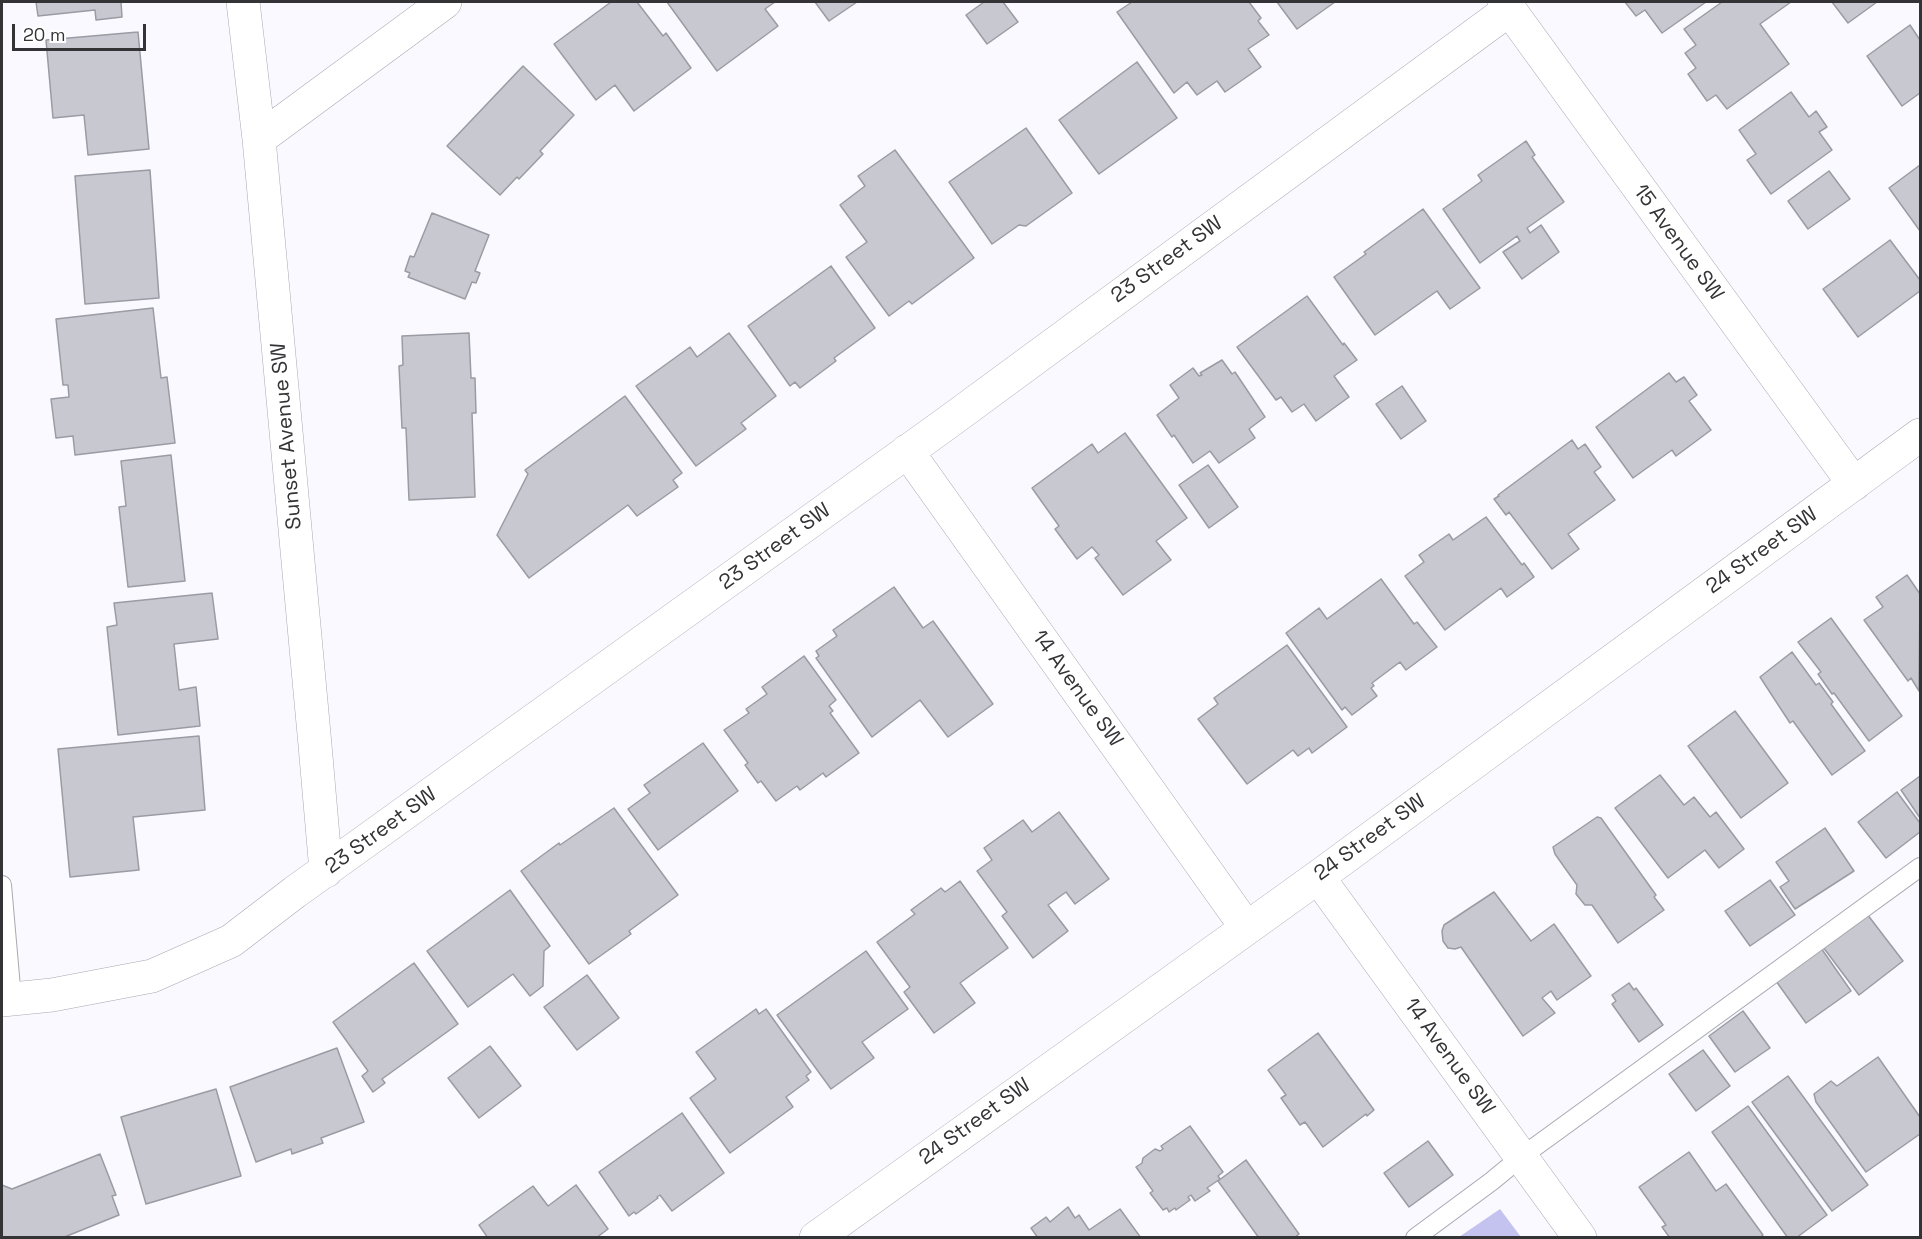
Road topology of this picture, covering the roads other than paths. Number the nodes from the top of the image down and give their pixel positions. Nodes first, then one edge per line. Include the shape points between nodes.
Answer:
1 (243, 2) edge
2 (445, 2) edge
3 (1507, 5) edge
4 (259, 139) junction
5 (1920, 435) edge
6 (907, 451) junction
7 (1854, 484) junction
8 (1920, 867) edge
9 (326, 871) junction
10 (1318, 877) junction
11 (2, 885) edge
12 (1246, 927) junction
13 (7, 1000) edge
14 (1521, 1157) junction
15 (816, 1238) edge
16 (1415, 1238) edge
17 (1580, 1238) edge

1 - 4 street, Sunset Avenue SW
2 - 4 street
3 - 6 street, 23 Street SW
3 - 7 street, 15 Avenue SW
4 - 9 street, Sunset Avenue SW
5 - 7 street, 24 Street SW
6 - 9 street, 23 Street SW
6 - 12 street, 14 Avenue SW
7 - 10 street, 24 Street SW
8 - 14 lane
9 - 13 street, 23 Street SW via 231,940 152,976
10 - 12 street, 24 Street SW
10 - 14 street, 14 Avenue SW
11 - 13 lane
12 - 15 street, 24 Street SW
14 - 16 lane
14 - 17 street, 14 Avenue SW

